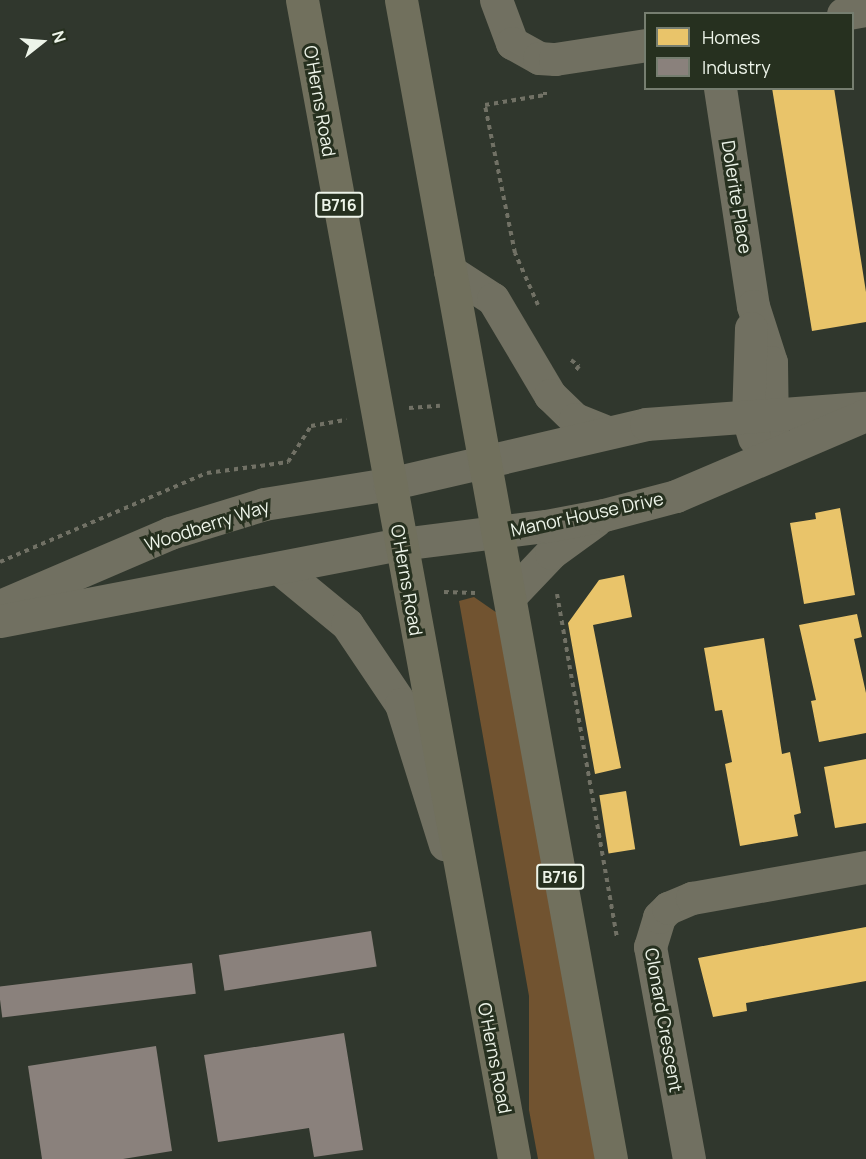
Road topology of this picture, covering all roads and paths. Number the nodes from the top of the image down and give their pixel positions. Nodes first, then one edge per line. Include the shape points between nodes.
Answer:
1 (302, 0) edge
2 (401, 0) edge
3 (496, 0) edge
4 (644, 45) edge
5 (720, 90) edge
6 (485, 105) dead end
7 (450, 271) junction
8 (544, 315) dead end
9 (566, 352) dead end
10 (550, 395) junction
11 (475, 404) junction
12 (866, 408) edge
13 (376, 409) junction
14 (866, 415) edge
15 (761, 417) junction
16 (608, 432) junction
17 (768, 455) junction
18 (486, 462) junction
19 (389, 484) junction
20 (604, 515) junction
21 (500, 532) junction
22 (401, 544) junction
23 (551, 553) junction
24 (0, 562) edge
25 (280, 569) junction
26 (409, 590) junction
27 (511, 595) junction
28 (0, 606) edge
29 (0, 621) edge
30 (866, 867) edge
31 (468, 917) junction
32 (618, 945) dead end
33 (514, 1159) edge
34 (611, 1159) edge
35 (689, 1159) edge

1 - 13 main road, O'Herns Road / B716
2 - 7 main road, B716
3 - 4 street via 512,43 539,58
5 - 15 street, Dolerite Place via 753,306
6 - 8 path via 515,253
7 - 10 street via 493,299
7 - 11 main road, B716
9 - 10 path via 579,366
10 - 16 street via 574,419
11 - 13 path
11 - 18 main road, B716
12 - 15 street
13 - 19 main road, O'Herns Road / B716
13 - 24 path via 344,421 311,426 288,462 207,473
14 - 17 street, Manor House Drive
15 - 16 street via 646,424
15 - 17 street, Dolerite Place via 755,438
16 - 18 street
17 - 20 street, Manor House Drive via 676,495
18 - 19 street
18 - 21 main road, B716
19 - 22 main road, O'Herns Road / B716
19 - 28 street, Woodberry Way via 264,504 180,529
20 - 21 street, Manor House Drive
20 - 23 street
21 - 22 street, Manor House Drive
21 - 27 main road, B716
22 - 25 street
22 - 26 main road, O'Herns Road / B716
23 - 27 street
23 - 32 path
25 - 29 street
25 - 31 street via 314,593 347,624 401,704
26 - 27 path
26 - 31 main road, O'Herns Road / B716
27 - 34 main road, B716
30 - 35 street, Clonard Crescent via 692,898 668,908 659,917 650,947
31 - 33 main road, O'Herns Road / B716

